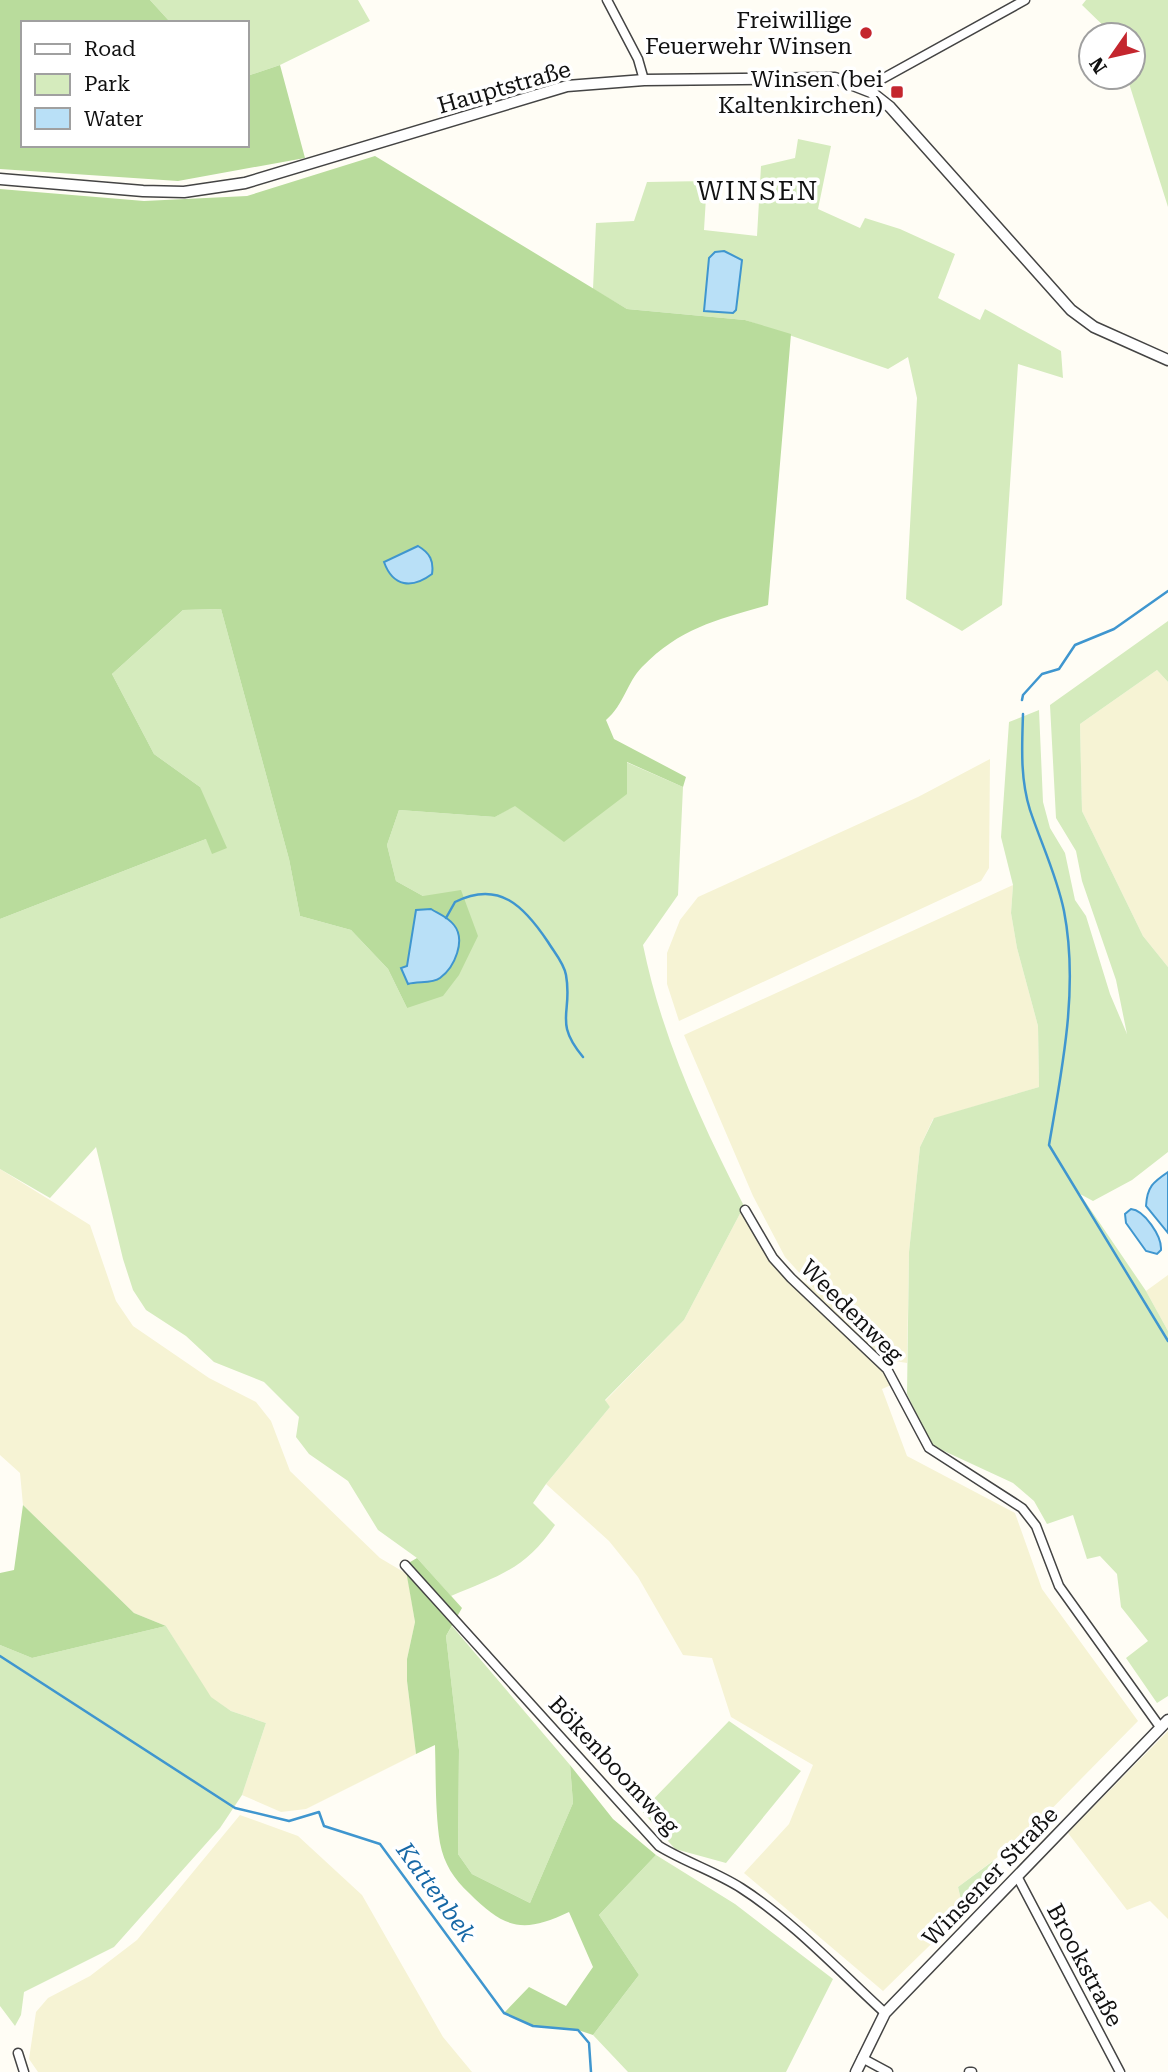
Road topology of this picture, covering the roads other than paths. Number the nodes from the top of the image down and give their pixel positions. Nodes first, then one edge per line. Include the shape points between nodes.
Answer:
1 (607, 0) edge
2 (1025, 0) edge
3 (644, 80) junction
4 (871, 92) junction
5 (0, 179) edge
6 (1168, 360) edge
7 (745, 1210) dead end
8 (405, 1565) dead end
9 (1164, 1723) edge
10 (1017, 1876) junction
11 (885, 2013) junction
12 (18, 2053) dead end
13 (862, 2058) junction
14 (24, 2072) edge
15 (856, 2072) edge
16 (888, 2072) edge
17 (1120, 2072) edge

1 - 3 street
2 - 4 street via 882,79
3 - 4 street, Hauptstraße via 835,78
3 - 5 street, Hauptstraße via 566,86 245,183 184,192
4 - 6 street, Hauptstraße via 906,123 1070,310 1094,327
7 - 9 street, Weedenweg via 790,1278 887,1369 929,1448 1022,1508 1036,1526 1059,1586
8 - 11 street, Bökenboomweg via 659,1846 748,1894
9 - 10 street, Winsener Straße
10 - 11 street, Winsener Straße
10 - 17 street, Brookstraße
11 - 13 street, Winsener Straße
12 - 14 street
13 - 15 street, Winsener Straße
13 - 16 street

